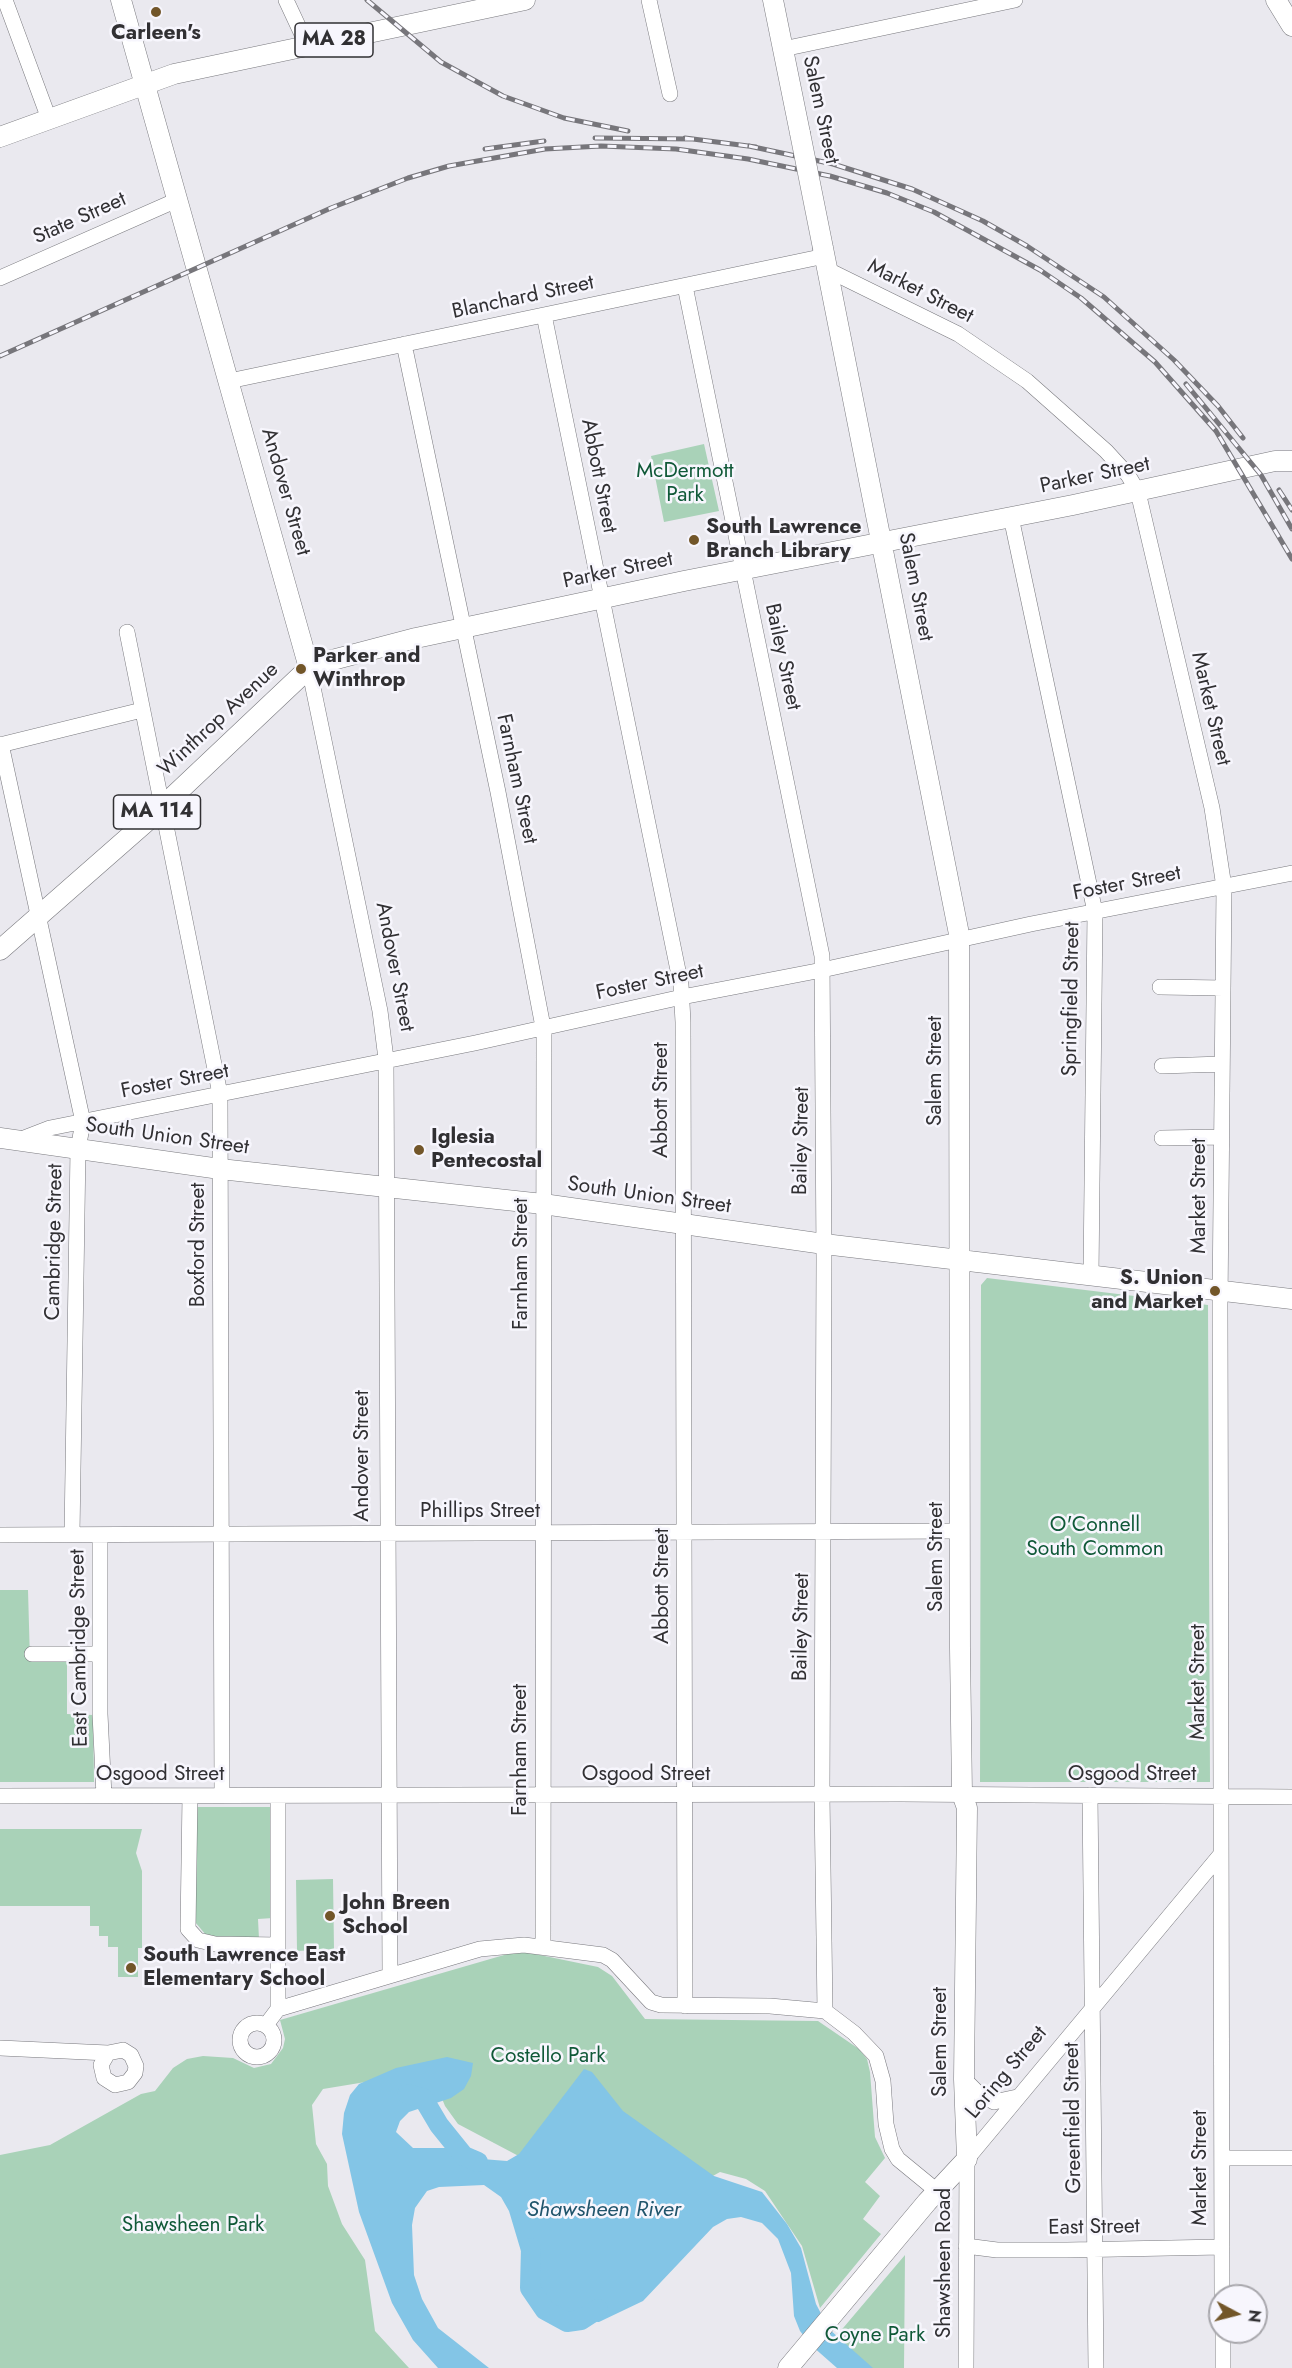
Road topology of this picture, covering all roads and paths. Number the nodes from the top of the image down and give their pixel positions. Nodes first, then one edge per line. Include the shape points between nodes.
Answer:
1 (5, 0) edge
2 (121, 0) edge
3 (286, 0) edge
4 (525, 0) edge
5 (650, 0) edge
6 (773, 0) edge
7 (1014, 0) edge
8 (1276, 0) edge
9 (1292, 26) edge
10 (308, 45) junction
11 (783, 50) junction
12 (144, 84) junction
13 (670, 94) dead end
14 (49, 119) junction
15 (0, 137) edge
16 (177, 200) junction
17 (825, 258) junction
18 (0, 278) edge
19 (685, 286) junction
20 (544, 315) junction
21 (404, 345) junction
22 (229, 381) junction
23 (1292, 461) edge
24 (1138, 492) junction
25 (1011, 516) junction
26 (882, 542) junction
27 (742, 569) junction
28 (602, 599) junction
29 (463, 628) junction
30 (126, 632) dead end
31 (309, 668) junction
32 (142, 710) junction
33 (1, 744) edge
34 (162, 807) junction
35 (1292, 873) edge
36 (1224, 886) junction
37 (1095, 912) junction
38 (38, 917) junction
39 (959, 940) junction
40 (0, 950) edge
41 (822, 970) junction
42 (1160, 987) dead end
43 (1223, 988) junction
44 (682, 997) junction
45 (543, 1028) junction
46 (386, 1059) junction
47 (1222, 1064) junction
48 (1162, 1065) dead end
49 (220, 1094) junction
50 (82, 1122) junction
51 (1221, 1137) junction
52 (1162, 1138) dead end
53 (10, 1139) edge
54 (78, 1149) junction
55 (220, 1169) junction
56 (388, 1190) junction
57 (543, 1204) junction
58 (682, 1226) junction
59 (824, 1244) junction
60 (960, 1260) junction
61 (1091, 1275) junction
62 (1220, 1291) junction
63 (1292, 1299) edge
64 (961, 1531) junction
65 (683, 1532) junction
66 (824, 1532) junction
67 (543, 1533) junction
68 (72, 1534) junction
69 (220, 1534) junction
70 (387, 1534) junction
71 (0, 1535) edge
72 (100, 1535) junction
73 (32, 1654) dead end
74 (100, 1654) junction
75 (962, 1794) junction
76 (684, 1795) junction
77 (822, 1795) junction
78 (1090, 1795) junction
79 (0, 1796) edge
80 (104, 1796) junction
81 (190, 1796) junction
82 (222, 1796) junction
83 (278, 1796) junction
84 (388, 1796) junction
85 (542, 1796) junction
86 (1221, 1796) junction
87 (1292, 1797) edge
88 (1221, 1854) junction
89 (278, 1945) junction
90 (543, 1946) junction
91 (390, 1974) junction
92 (685, 2006) junction
93 (1093, 2007) junction
94 (278, 2009) junction
95 (825, 2012) junction
96 (266, 2025) dead end
97 (0, 2048) edge
98 (108, 2053) dead end
99 (964, 2079) junction
100 (1017, 2097) junction
101 (1222, 2158) junction
102 (1292, 2158) edge
103 (967, 2159) junction
104 (937, 2190) junction
105 (966, 2246) junction
106 (1222, 2247) junction
107 (1096, 2250) junction
108 (1222, 2284) edge
109 (1223, 2344) edge
110 (788, 2368) edge
111 (966, 2368) edge
112 (1096, 2368) edge
113 (1223, 2368) edge

1 - 14 street
2 - 12 main road, Andover Street
3 - 10 street
4 - 10 main road, MA 28
5 - 13 street
6 - 11 main road, Salem Street
7 - 11 street
8 - 9 main road
10 - 12 main road, MA 28
11 - 17 main road, Salem Street, bridge
12 - 14 main road, MA 28
12 - 16 main road, Andover Street
14 - 15 main road, MA 28
16 - 18 street, State Street
16 - 22 main road, Andover Street
17 - 19 street, Blanchard Street
17 - 24 street, Market Street via 958,334 1027,381 1106,451 1128,474
17 - 26 main road, Salem Street
19 - 20 street, Blanchard Street
19 - 27 street, Bailey Street
20 - 21 street, Blanchard Street
20 - 28 street, Abbott Street
21 - 22 street, Blanchard Street
21 - 29 street, Farnham Street
22 - 31 main road, Andover Street
23 - 24 main road, Parker Street / MA 114
24 - 25 main road, Parker Street / MA 114
24 - 36 street, Market Street via 1212,808
25 - 26 main road, Parker Street / MA 114
25 - 37 street, Springfield Street
26 - 27 main road, Parker Street / MA 114
26 - 39 main road, Salem Street
27 - 28 main road, Parker Street / MA 114
27 - 41 street, Bailey Street
28 - 29 main road, Parker Street / MA 114
28 - 44 street, Abbott Street
29 - 31 main road, Parker Street / MA 114
29 - 45 street, Farnham Street
30 - 32 street, Boxford Street
31 - 34 main road, Winthrop Avenue / MA 114
31 - 46 street, Andover Street via 380,1011
32 - 33 street
32 - 34 street, Boxford Street
33 - 38 street, Cambridge Street
34 - 38 main road, Winthrop Avenue / MA 114
34 - 49 street, Boxford Street
35 - 36 street, Foster Street
36 - 37 street, Foster Street
36 - 43 street, Market Street
37 - 39 street, Foster Street
37 - 61 street, Springfield Street
38 - 40 main road, Winthrop Avenue / MA 114
38 - 50 street, Cambridge Street
39 - 41 street, Foster Street
39 - 60 main road, Salem Street
41 - 44 street, Foster Street
41 - 59 street, Bailey Street
42 - 43 street
43 - 47 street, Market Street
44 - 45 street, Foster Street
44 - 58 street, Abbott Street
45 - 46 street, Foster Street
45 - 57 street, Farnham Street
46 - 49 street, Foster Street
46 - 56 street, Andover Street
47 - 48 street
47 - 51 street, Market Street
49 - 50 street, Foster Street
49 - 55 street, Boxford Street
50 - 53 street, Foster Street
50 - 54 street, Cambridge Street
51 - 52 street
51 - 62 street, Market Street
53 - 54 main road, South Union Street
54 - 55 main road, South Union Street
54 - 68 street, Cambridge Street
55 - 56 main road, South Union Street
55 - 69 street, Boxford Street
56 - 57 main road, South Union Street
56 - 70 street, Andover Street
57 - 58 main road, South Union Street
57 - 67 street, Farnham Street
58 - 59 main road, South Union Street
58 - 65 street, Abbott Street
59 - 60 main road, South Union Street
59 - 66 street, Bailey Street
60 - 61 main road, South Union Street
60 - 64 main road, Salem Street
61 - 62 main road, South Union Street
62 - 63 main road, South Union Street
62 - 86 street, Market Street
64 - 66 street, Phillips Street
64 - 75 main road, Salem Street
65 - 66 street, Phillips Street
65 - 67 street, Phillips Street
65 - 76 street, Abbott Street
66 - 77 street, Bailey Street
67 - 70 street, Phillips Street
67 - 85 street, Farnham Street
68 - 71 street, Phillips Street
68 - 72 street, Phillips Street
69 - 70 street, Phillips Street
69 - 72 street, Phillips Street
69 - 82 street, Boxford Street
70 - 84 street, Andover Street
72 - 74 street, East Cambridge Street
73 - 74 street
74 - 80 street, East Cambridge Street
75 - 77 street, Osgood Street
75 - 78 street, Osgood Street
75 - 99 main road, Salem Street via 967,1808
76 - 77 street, Osgood Street
76 - 85 street, Osgood Street
76 - 92 street, Abbott Street
77 - 95 street, Bailey Street
78 - 86 street, Osgood Street
78 - 93 street, Greenfield Street
79 - 80 street, Osgood Street
80 - 81 street, Osgood Street
81 - 82 street, Osgood Street
81 - 89 street via 188,1929 198,1940 215,1944
82 - 83 street, Osgood Street
83 - 84 street, Osgood Street
83 - 89 street
84 - 85 street, Osgood Street
84 - 91 street, Andover Street
85 - 90 street, Farnham Street
86 - 87 street, Osgood Street
86 - 88 street, Market Street
88 - 93 street, Loring Street
88 - 101 street, Market Street
89 - 94 street
90 - 91 street via 480,1949
90 - 92 street via 603,1955 651,2002
91 - 94 street
92 - 95 street via 770,2006
93 - 100 street, Loring Street
93 - 107 street, Greenfield Street
94 - 96 street
95 - 104 street, Shawsheen Road via 876,2056 884,2081 886,2132 892,2149 898,2159
97 - 98 street
99 - 100 street via 994,2102
99 - 103 main road, Salem Street
100 - 103 street, Loring Street
101 - 102 street
101 - 106 street, Market Street
103 - 104 main road, Loring Street
103 - 105 street, Shawsheen Road
104 - 110 main road, Loring Street
105 - 107 street, East Street via 997,2250
105 - 111 street, Shawsheen Road
106 - 107 street, East Street
106 - 108 street, Market Street
107 - 112 street, Greenfield Street
109 - 113 street

